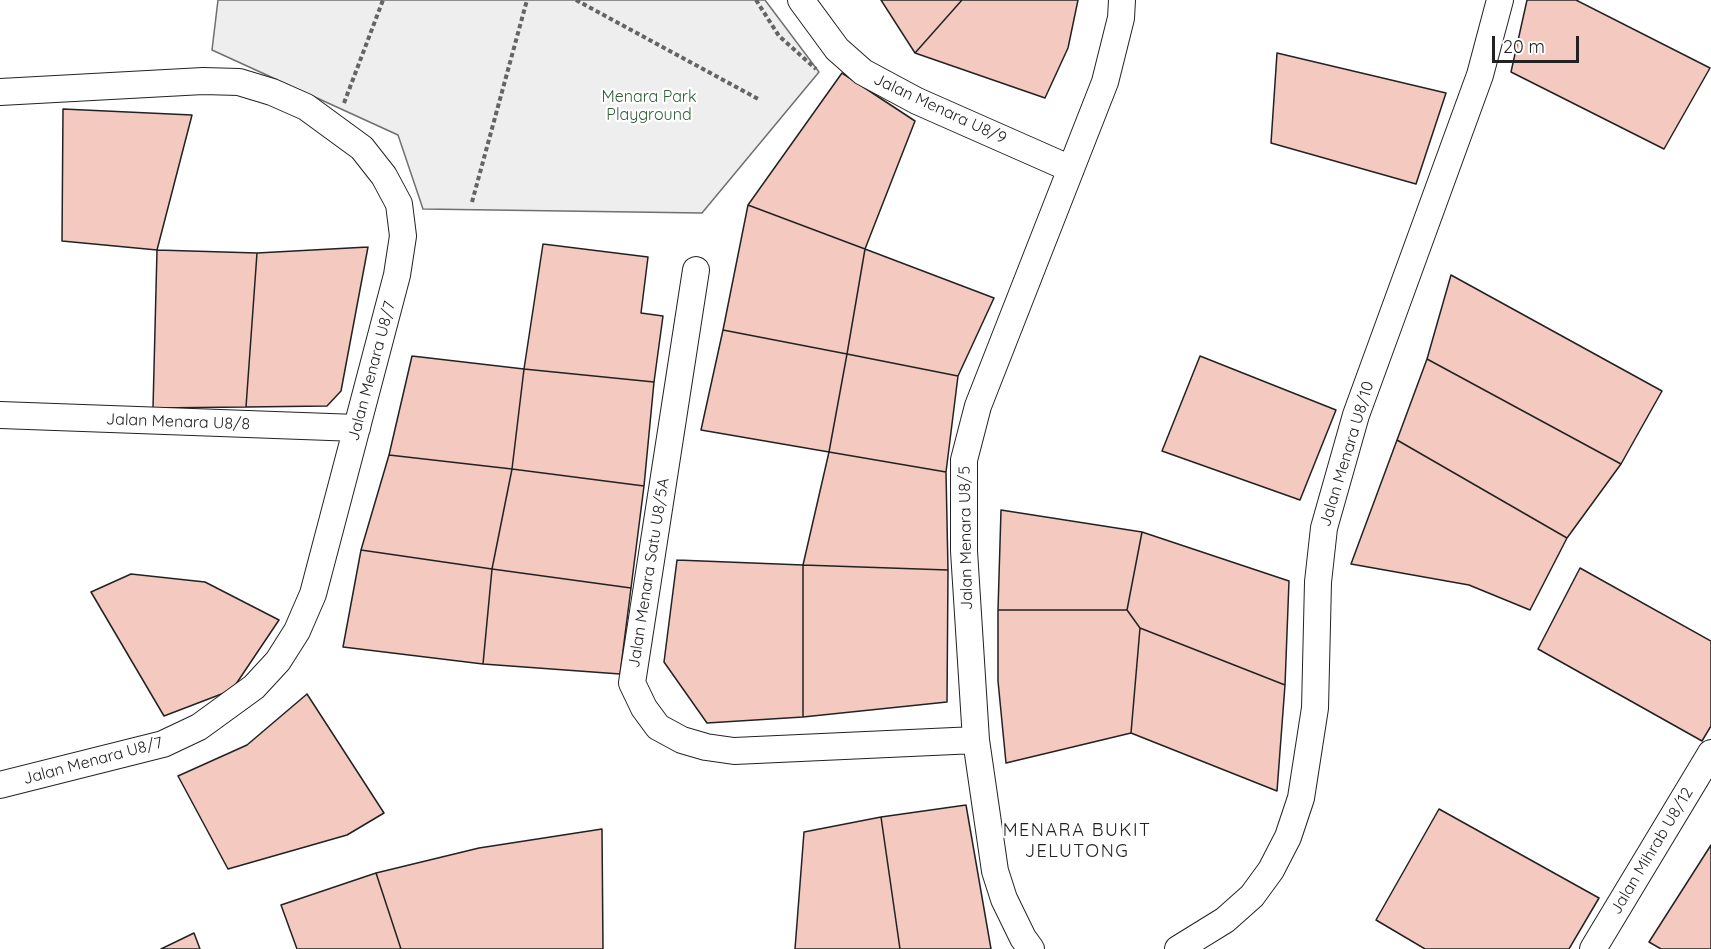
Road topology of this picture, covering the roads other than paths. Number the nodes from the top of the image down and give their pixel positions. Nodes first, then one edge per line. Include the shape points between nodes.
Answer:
1 (801, 0) edge
2 (1122, 0) edge
3 (1500, 0) edge
4 (0, 92) edge
5 (1071, 169) junction
6 (696, 270) dead end
7 (0, 415) edge
8 (357, 428) junction
9 (976, 740) junction
10 (1711, 753) edge
11 (0, 785) edge
12 (1031, 949) edge
13 (1178, 949) edge
14 (1593, 949) edge

1 - 5 street, Jalan Menara U8/9 via 837,49 863,72 916,101
2 - 5 street, Jalan Menara U8/5 via 1105,82
3 - 13 street, Jalan Menara U8/10 via 1480,75 1356,415 1323,528 1313,730 1301,798 1288,837 1252,896 1225,920
4 - 8 street, Jalan Menara U8/7 via 239,82 306,108 362,148 399,204 403,236 397,275
5 - 9 street, Jalan Menara U8/5 via 978,406 964,460 964,551
6 - 9 street, Jalan Menara Satu U8/5A via 632,683 644,708 658,727 682,740 734,751
7 - 8 street, Jalan Menara U8/8
8 - 11 street, Jalan Menara U8/7 via 313,594 278,661 254,687 199,727 163,744
9 - 12 street, Jalan Menara U8/5 via 995,871 1004,899
10 - 14 street, Jalan Mihrab U8/12

